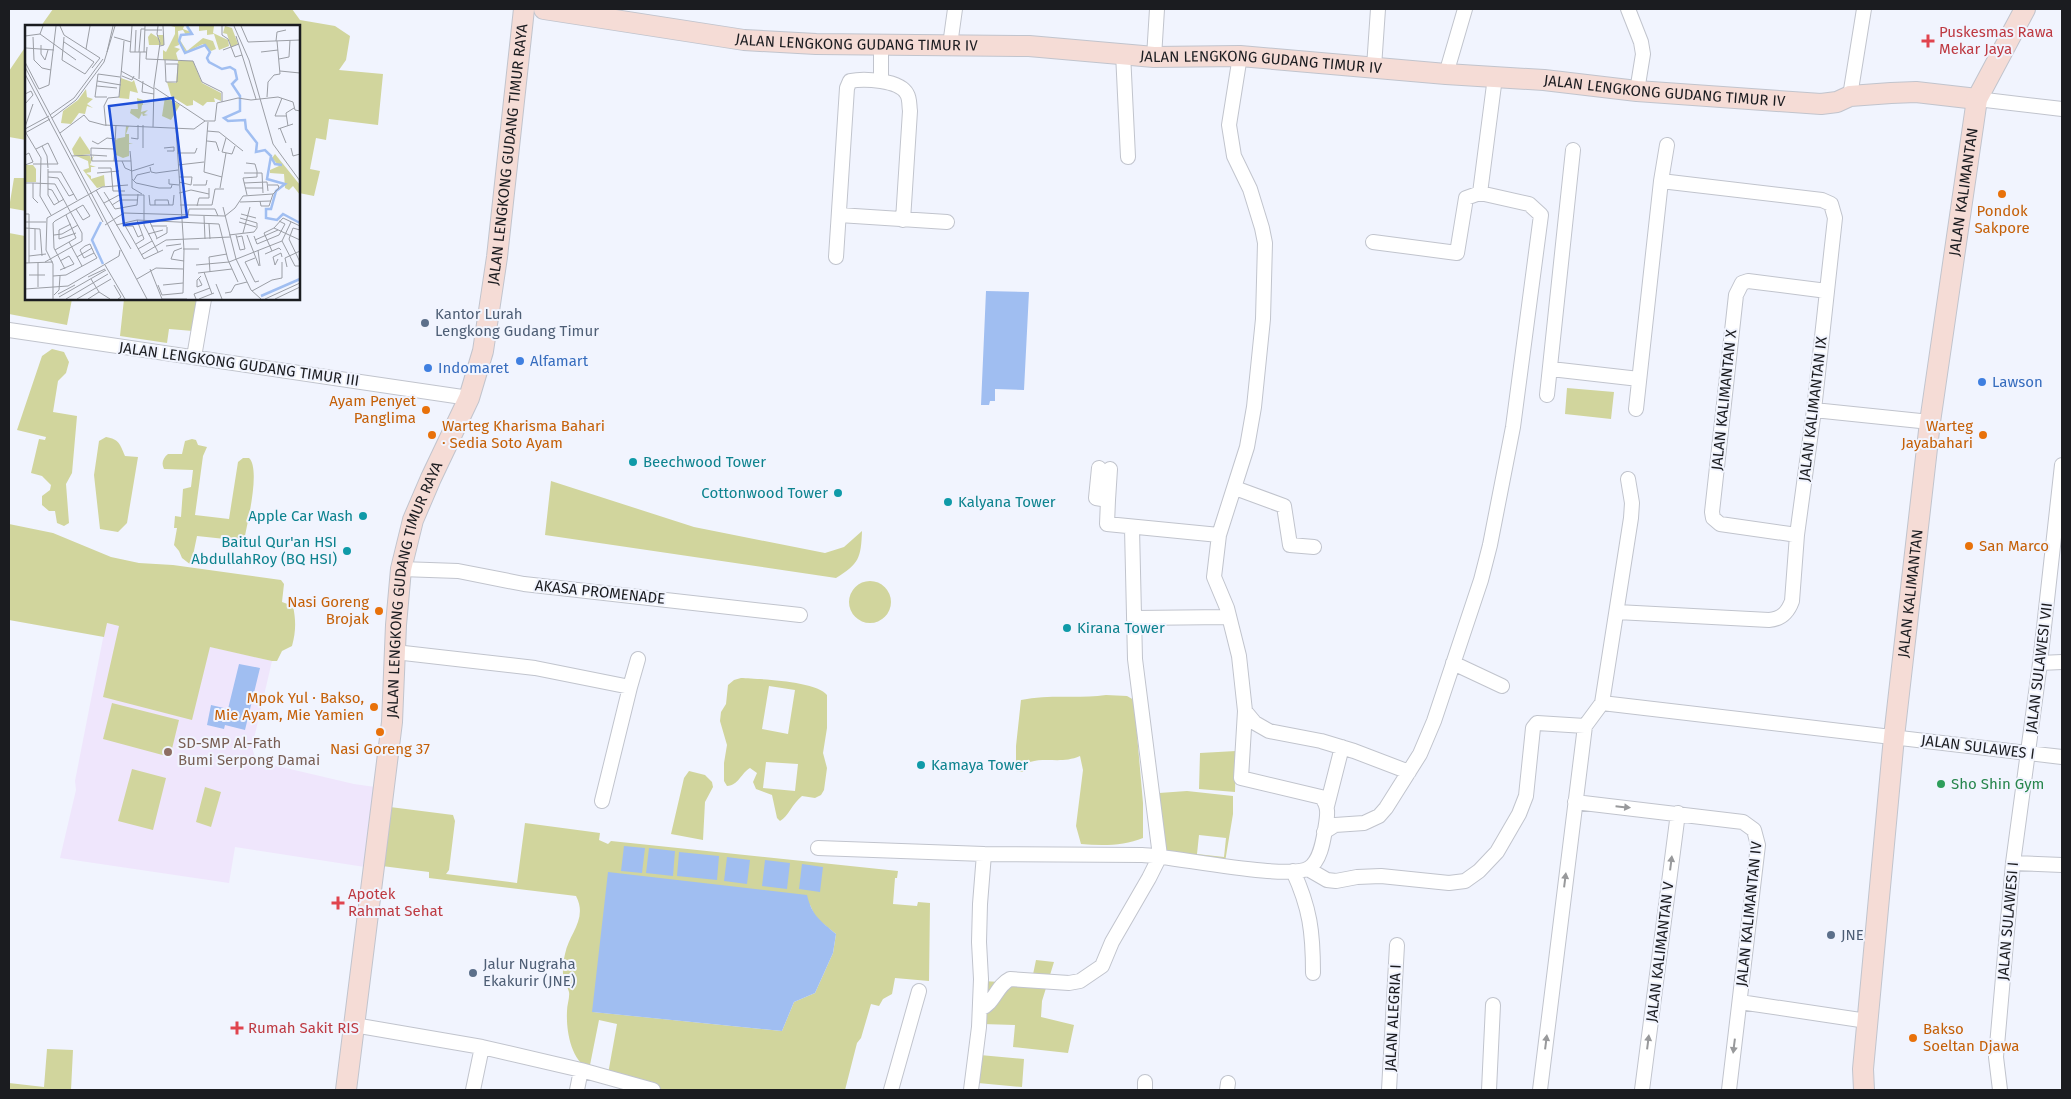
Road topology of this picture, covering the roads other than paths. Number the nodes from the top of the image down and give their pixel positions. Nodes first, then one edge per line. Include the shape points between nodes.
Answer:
1 (524, 9) edge
2 (544, 9) edge
3 (955, 9) edge
4 (1157, 9) edge
5 (1378, 9) edge
6 (1465, 9) edge
7 (1628, 9) edge
8 (1864, 9) edge
9 (2025, 9) edge
10 (881, 44) junction
11 (950, 45) junction
12 (1123, 53) junction
13 (1154, 56) junction
14 (1240, 56) junction
15 (1374, 67) junction
16 (1446, 74) junction
17 (1495, 77) junction
18 (881, 81) junction
19 (1637, 91) junction
20 (1850, 96) junction
21 (1977, 99) junction
22 (2062, 109) edge
23 (1667, 145) dead end
24 (1573, 150) dead end
25 (1128, 157) dead end
26 (1661, 182) junction
27 (1480, 193) junction
28 (839, 215) junction
29 (903, 220) junction
30 (946, 222) dead end
31 (1373, 242) dead end
32 (836, 256) dead end
33 (1827, 291) junction
34 (204, 300) edge
35 (9, 330) edge
36 (194, 358) junction
37 (1550, 369) junction
38 (1639, 379) junction
39 (1547, 395) dead end
40 (469, 398) junction
41 (1636, 408) dead end
42 (1814, 410) junction
43 (1930, 422) junction
44 (2062, 464) edge
45 (1104, 468) dead end
46 (1628, 479) dead end
47 (1235, 488) junction
48 (1132, 528) junction
49 (1219, 535) junction
50 (1797, 535) junction
51 (1314, 547) dead end
52 (401, 569) junction
53 (1617, 612) junction
54 (800, 615) dead end
55 (1228, 616) junction
56 (1134, 618) junction
57 (395, 652) junction
58 (638, 659) dead end
59 (2062, 662) edge
60 (1453, 663) junction
61 (2040, 663) junction
62 (1502, 686) dead end
63 (630, 687) junction
64 (1602, 703) junction
65 (1245, 711) junction
66 (1586, 726) junction
67 (1894, 736) junction
68 (1342, 747) junction
69 (2028, 753) junction
70 (2062, 757) edge
71 (1409, 772) junction
72 (602, 801) dead end
73 (1575, 802) junction
74 (1327, 806) junction
75 (1678, 813) junction
76 (1324, 832) junction
77 (818, 848) dead end
78 (984, 854) junction
79 (1160, 856) junction
80 (2013, 863) junction
81 (2062, 865) edge
82 (1308, 869) junction
83 (1292, 871) junction
84 (1397, 945) dead end
85 (1313, 972) dead end
86 (919, 991) dead end
87 (1740, 1002) junction
88 (1493, 1005) dead end
89 (980, 1009) junction
90 (1867, 1021) junction
91 (354, 1025) junction
92 (482, 1046) junction
93 (581, 1070) junction
94 (346, 1090) edge
95 (473, 1090) edge
96 (577, 1090) edge
97 (653, 1090) edge
98 (891, 1090) edge
99 (971, 1090) edge
100 (1389, 1090) edge
101 (1489, 1090) edge
102 (1540, 1090) edge
103 (1642, 1090) edge
104 (1729, 1090) edge
105 (1864, 1090) edge
106 (2000, 1090) edge

1 - 40 street, JALAN LENGKONG GUDANG TIMUR RAYA via 489,317 478,374
2 - 10 street, JALAN LENGKONG GUDANG TIMUR IV via 744,40
3 - 11 street
4 - 13 street
5 - 15 street
6 - 16 street
7 - 19 street via 1643,54
8 - 20 street
9 - 21 street, JALAN KALIMANTAN
10 - 11 street, JALAN LENGKONG GUDANG TIMUR IV
10 - 18 street
11 - 12 street, JALAN LENGKONG GUDANG TIMUR IV via 1059,47
12 - 13 street, JALAN LENGKONG GUDANG TIMUR IV
12 - 25 street
13 - 14 street, JALAN LENGKONG GUDANG TIMUR IV
14 - 15 street, JALAN LENGKONG GUDANG TIMUR IV
14 - 47 street via 1228,125 1234,156 1250,189 1265,242 1264,318 1254,407
15 - 16 street, JALAN LENGKONG GUDANG TIMUR IV
16 - 17 street, JALAN LENGKONG GUDANG TIMUR IV
17 - 19 street, JALAN LENGKONG GUDANG TIMUR IV
17 - 27 street
18 - 28 street via 850,81 847,88
18 - 29 street via 901,88 909,99
19 - 20 street, JALAN LENGKONG GUDANG TIMUR IV via 1821,104
20 - 21 street, JALAN LENGKONG GUDANG TIMUR IV via 1916,92
21 - 22 street
21 - 43 street, JALAN KALIMANTAN
23 - 26 street
24 - 37 street
26 - 33 street, JALAN KALIMANTAN IX via 1822,200 1831,204 1835,218
26 - 38 street
27 - 31 street via 1466,198 1457,253
27 - 60 street via 1529,204 1541,216 1513,427 1500,494 1481,580
28 - 29 street
28 - 32 street
29 - 30 street
33 - 42 street, JALAN KALIMANTAN IX
33 - 50 street, JALAN KALIMANTAN X via 1748,281 1742,283 1736,294 1713,518 1720,524
34 - 36 street
35 - 36 street, JALAN LENGKONG GUDANG TIMUR III
36 - 40 street, JALAN LENGKONG GUDANG TIMUR III
37 - 38 street
37 - 39 street
38 - 41 street
40 - 52 street, JALAN LENGKONG GUDANG TIMUR RAYA via 419,506
42 - 43 street
42 - 50 street, JALAN KALIMANTAN IX
43 - 67 street, JALAN KALIMANTAN
44 - 61 street, JALAN SULAWESI VII
45 - 48 street via 1096,498 1108,500 1107,524
46 - 53 street via 1632,503
47 - 49 street
47 - 51 street via 1284,506 1290,545
48 - 49 street
48 - 56 street
49 - 55 street via 1214,577
50 - 53 street, JALAN KALIMANTAN IX via 1792,601 1789,609 1778,619
52 - 54 street, AKASA PROMENADE via 458,571 524,584
52 - 57 street, JALAN LENGKONG GUDANG TIMUR RAYA
53 - 64 street
55 - 56 street
55 - 65 street via 1239,656
56 - 79 street via 1135,659
57 - 63 street via 534,668
57 - 91 street, JALAN LENGKONG GUDANG TIMUR RAYA via 392,722
58 - 63 street
59 - 61 street
60 - 62 street
60 - 71 street via 1427,737
61 - 69 street, JALAN SULAWESI VII
63 - 72 street
64 - 66 street
64 - 67 street, JALAN SULAWES I
65 - 68 street via 1255,723 1269,731
65 - 74 street via 1241,778 1321,797
66 - 73 street
66 - 82 street via 1537,723 1533,728 1526,796 1519,814 1497,852 1464,881 1449,883 1381,876 1336,881 1327,880
67 - 69 street, JALAN SULAWES I
67 - 90 street, JALAN KALIMANTAN
68 - 71 street
68 - 74 street
69 - 70 street, JALAN SULAWES I
69 - 80 street, JALAN SULAWESI I
71 - 76 street via 1379,816 1364,823 1335,825
73 -> 75 street, JALAN KALIMANTAN IV
102 -> 73 street
74 - 76 street
75 - 87 street, JALAN KALIMANTAN IV via 1742,822 1757,836
103 -> 75 street, JALAN KALIMANTAN V
76 - 82 street via 1315,863
77 - 78 street
78 - 79 street
78 - 89 street via 979,923
79 - 83 street via 1226,867
79 - 89 street via 1102,966 1080,981 1069,983 1010,979
80 - 81 street
80 - 106 street, JALAN SULAWESI I via 1996,1057
82 - 83 street
83 - 85 street via 1310,915
84 - 100 street, JALAN ALEGRIA I
86 - 98 street
87 - 90 street
87 -> 104 street, JALAN KALIMANTAN IV
88 - 101 street
89 - 99 street
90 - 105 street, JALAN KALIMANTAN
91 - 92 street
91 - 94 street, JALAN LENGKONG GUDANG TIMUR RAYA
92 - 93 street
92 - 95 street
93 - 96 street
93 - 97 street

